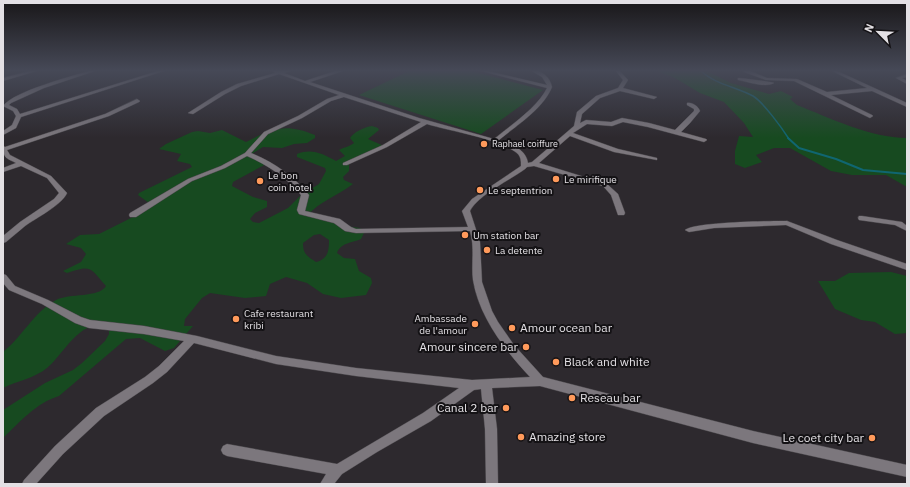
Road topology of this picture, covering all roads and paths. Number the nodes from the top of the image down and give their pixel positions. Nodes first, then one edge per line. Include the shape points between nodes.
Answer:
1 (28, 93) edge
2 (93, 93) edge
3 (224, 93) edge
4 (337, 93) edge
5 (548, 93) edge
6 (610, 93) edge
7 (636, 93) edge
8 (823, 93) edge
9 (838, 93) edge
10 (880, 93) edge
11 (826, 94) junction
12 (344, 95) junction
13 (654, 97) dead end
14 (137, 101) dead end
15 (689, 104) dead end
16 (907, 105) edge
17 (191, 113) dead end
18 (19, 116) junction
19 (870, 116) dead end
20 (426, 122) junction
21 (577, 127) junction
22 (3, 133) edge
23 (676, 133) junction
24 (569, 134) junction
25 (704, 140) dead end
26 (495, 141) junction
27 (4, 148) edge
28 (247, 154) junction
29 (655, 159) dead end
30 (22, 163) junction
31 (346, 164) dead end
32 (525, 164) junction
33 (534, 164) junction
34 (3, 170) edge
35 (622, 213) dead end
36 (133, 215) dead end
37 (862, 218) dead end
38 (473, 229) junction
39 (689, 230) dead end
40 (907, 230) edge
41 (3, 240) edge
42 (907, 267) edge
43 (3, 277) edge
44 (192, 339) junction
45 (540, 381) junction
46 (472, 385) junction
47 (486, 385) junction
48 (227, 450) dead end
49 (338, 470) junction
50 (907, 471) edge
51 (28, 484) edge
52 (326, 484) edge
53 (492, 484) edge

1 - 18 street via 6,106 15,110
2 - 18 street
3 - 17 street
4 - 12 street
5 - 26 street via 539,104
6 - 21 street via 598,97 582,110 578,115
7 - 13 street
8 - 11 street
9 - 11 street
10 - 16 street
11 - 19 street
12 - 20 street
12 - 28 street via 329,100 266,133
14 - 27 street via 107,115
15 - 23 street via 697,111
18 - 22 street via 12,128
20 - 26 street
20 - 31 street via 385,146
21 - 23 street via 586,122 612,124 622,120
21 - 24 street
23 - 25 street
24 - 29 street via 616,151
24 - 33 street
26 - 32 street via 520,152
27 - 30 street via 7,156
28 - 36 street via 190,180
28 - 38 street via 264,161 300,188 304,195 302,212 337,221 348,229
30 - 34 street
30 - 41 street via 49,177 63,193 57,201
32 - 33 street
32 - 38 street via 523,168 467,207 466,211
33 - 35 street via 605,185 614,194
37 - 40 street via 895,223
38 - 45 street via 477,246 478,281 496,329 516,356
39 - 42 street via 714,226 787,223
43 - 44 street via 12,288 89,324
44 - 46 street via 313,367
44 - 51 street via 163,369 100,412 59,450
45 - 47 street
45 - 50 street via 753,436
46 - 47 street
46 - 49 street via 427,416
47 - 53 street via 491,429
48 - 49 street
49 - 52 street

